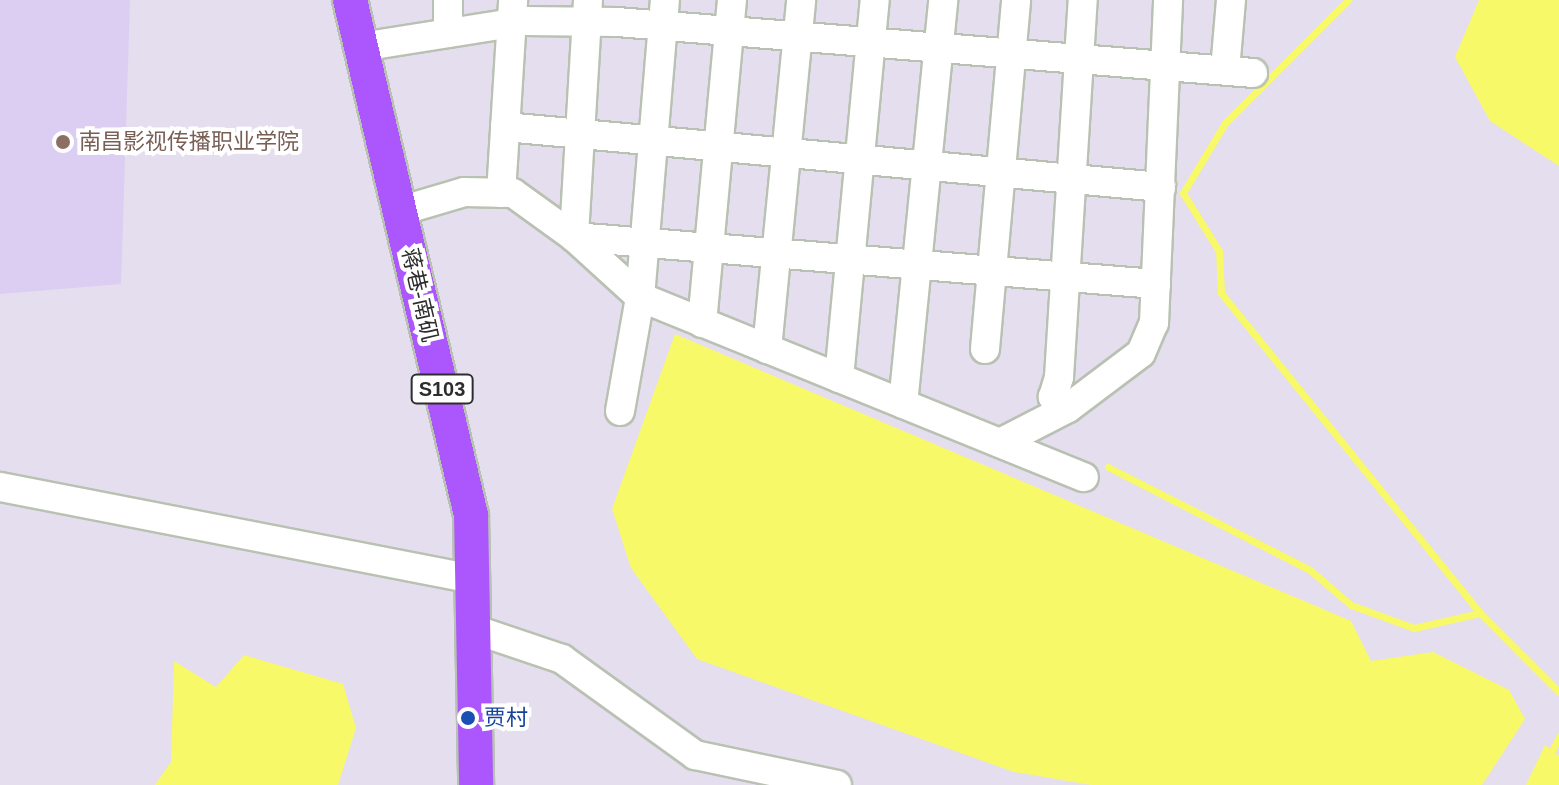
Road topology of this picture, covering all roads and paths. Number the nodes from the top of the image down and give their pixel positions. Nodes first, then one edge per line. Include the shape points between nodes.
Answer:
1 (350, 0) edge
2 (448, 0) edge
3 (732, 0) edge
4 (801, 0) edge
5 (875, 0) edge
6 (943, 0) edge
7 (1016, 0) edge
8 (1083, 0) edge
9 (1168, 0) edge
10 (1231, 0) edge
11 (587, 11) edge
12 (512, 12) edge
13 (664, 13) edge
14 (729, 31) junction
15 (448, 33) junction
16 (797, 36) junction
17 (871, 42) junction
18 (361, 47) junction
19 (938, 47) junction
20 (1011, 53) junction
21 (1079, 59) junction
22 (1166, 66) junction
23 (1225, 70) junction
24 (1253, 73) dead end
25 (505, 127) junction
26 (580, 134) junction
27 (654, 141) junction
28 (718, 147) junction
29 (786, 153) junction
30 (860, 160) junction
31 (927, 166) junction
32 (1000, 172) junction
33 (1071, 179) junction
34 (1161, 187) junction
35 (501, 193) junction
36 (400, 211) junction
37 (574, 237) junction
38 (645, 242) junction
39 (709, 248) junction
40 (776, 253) junction
41 (850, 259) junction
42 (917, 264) junction
43 (991, 270) junction
44 (1065, 276) junction
45 (1156, 284) junction
46 (640, 297) junction
47 (702, 323) junction
48 (767, 349) junction
49 (985, 349) dead end
50 (839, 378) junction
51 (903, 404) junction
52 (1068, 408) junction
53 (620, 411) dead end
54 (1000, 443) junction
55 (1084, 477) dead end
56 (0, 487) edge
57 (472, 579) junction
58 (473, 629) junction
59 (476, 785) edge
60 (837, 785) edge

1 - 18 main road, 蒋巷-南矶 / S103
2 - 15 street
3 - 14 street
4 - 16 street
5 - 17 street
6 - 19 street
7 - 20 street
8 - 21 street
9 - 22 street
10 - 23 street
11 - 12 street
11 - 13 street
11 - 26 street
12 - 15 street
12 - 25 street
13 - 14 street
13 - 27 street
14 - 16 street
14 - 28 street
15 - 18 street
16 - 17 street
16 - 29 street
17 - 19 street
17 - 30 street
18 - 36 main road, 蒋巷-南矶 / S103
19 - 20 street
19 - 31 street
20 - 21 street
20 - 32 street
21 - 22 street
21 - 33 street
22 - 23 street
22 - 34 street
23 - 24 street
25 - 26 street
25 - 35 street
26 - 27 street
26 - 37 street
27 - 28 street
27 - 38 street
28 - 29 street
28 - 39 street
29 - 30 street
29 - 40 street
30 - 31 street
30 - 41 street
31 - 32 street
31 - 42 street
32 - 33 street
32 - 43 street
33 - 34 street
33 - 44 street
34 - 45 street
35 - 36 street via 464,192
35 - 37 street via 513,193
36 - 57 main road, 蒋巷-南矶 / S103 via 471,515
37 - 38 street
37 - 46 street
38 - 39 street
38 - 46 street
39 - 40 street
39 - 47 street
40 - 41 street
40 - 48 street
41 - 42 street
41 - 50 street
42 - 43 street
42 - 51 street
43 - 44 street
43 - 49 street
44 - 45 street
44 - 52 street via 1053,397
45 - 52 street via 1154,323 1141,353
46 - 47 street
46 - 53 street
47 - 48 street
48 - 50 street
50 - 51 street
51 - 54 street
52 - 54 street
54 - 55 street
56 - 57 street
57 - 58 main road, 蒋巷-南矶 / S103
58 - 59 main road, 蒋巷-南矶 / S103
58 - 60 street via 562,659 695,755

